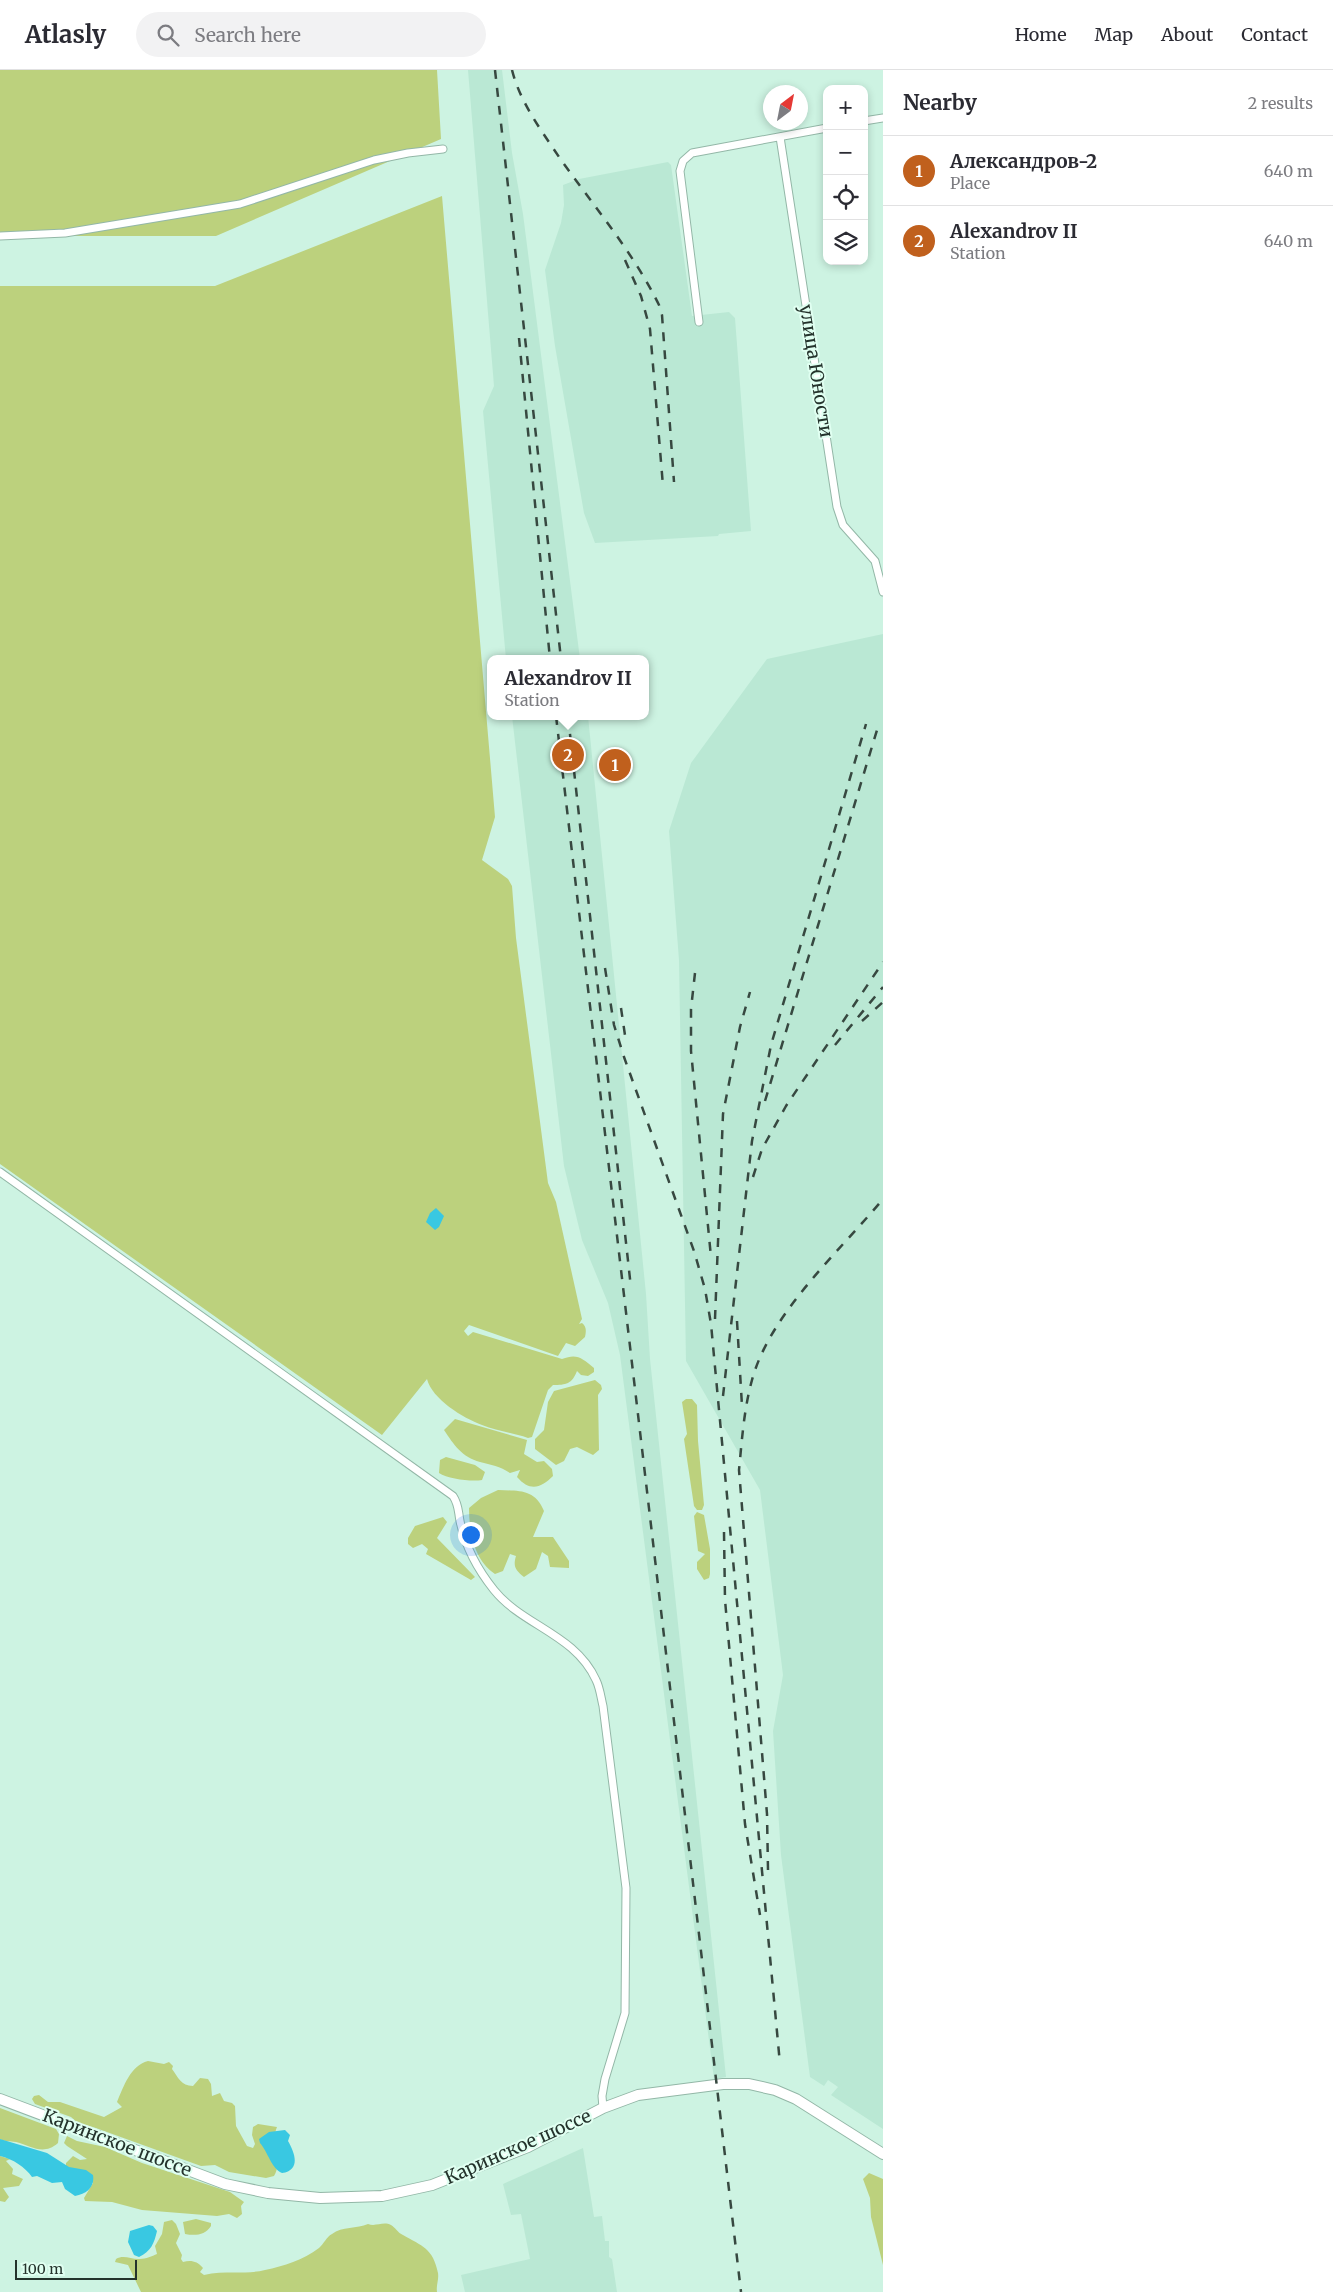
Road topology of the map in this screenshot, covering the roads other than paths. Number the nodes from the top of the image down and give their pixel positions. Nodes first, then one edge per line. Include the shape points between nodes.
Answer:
1 (883, 118) edge
2 (868, 120) edge
3 (823, 129) edge
4 (780, 137) junction
5 (443, 149) dead end
6 (0, 236) edge
7 (699, 322) dead end
8 (883, 592) edge
9 (0, 1172) edge
10 (0, 2099) edge
11 (603, 2108) junction
12 (883, 2154) edge

1 - 2 street
3 - 4 street
4 - 7 street via 692,153 683,161 680,171
4 - 8 street, улица Юности via 837,506 842,525 875,561
5 - 6 street via 408,152 374,160 240,204 65,233
9 - 11 street via 453,1496 468,1550 493,1589 512,1609 562,1639 587,1665 597,1681 603,1706 626,1888 625,2013 604,2079
10 - 11 street, Каринское шоссе via 225,2184 268,2193 320,2198 382,2196 432,2185 528,2147
11 - 12 street, Каринское шоссе via 638,2095 723,2084 749,2084 796,2099

